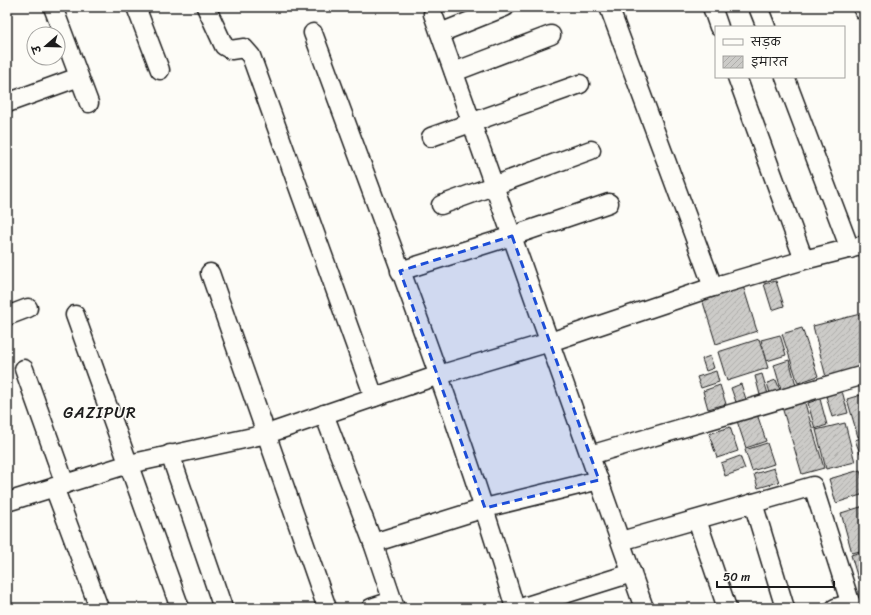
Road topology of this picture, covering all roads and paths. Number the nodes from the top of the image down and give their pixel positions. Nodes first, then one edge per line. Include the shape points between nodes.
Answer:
1 (53, 7) edge
2 (136, 7) edge
3 (206, 7) edge
4 (505, 7) edge
5 (609, 7) edge
6 (712, 7) edge
7 (758, 7) edge
8 (862, 7) edge
9 (864, 11) edge
10 (433, 14) dead end
11 (719, 26) edge
12 (766, 26) edge
13 (440, 32) junction
14 (313, 33) dead end
15 (551, 35) dead end
16 (160, 70) dead end
17 (454, 72) junction
18 (79, 77) junction
19 (738, 78) edge
20 (785, 78) edge
21 (580, 84) dead end
22 (7, 103) edge
23 (89, 103) dead end
24 (472, 122) junction
25 (431, 137) dead end
26 (591, 150) dead end
27 (494, 186) junction
28 (609, 203) dead end
29 (441, 205) dead end
30 (512, 236) junction
31 (859, 250) edge
32 (804, 260) junction
33 (400, 271) junction
34 (210, 273) dead end
35 (713, 287) junction
36 (28, 308) dead end
37 (75, 315) dead end
38 (7, 316) edge
39 (550, 342) junction
40 (24, 369) dead end
41 (439, 375) junction
42 (864, 375) edge
43 (374, 397) junction
44 (324, 414) junction
45 (266, 434) junction
46 (170, 454) junction
47 (590, 455) junction
48 (129, 464) junction
49 (599, 480) junction
50 (59, 486) junction
51 (7, 502) edge
52 (753, 503) junction
53 (485, 508) junction
54 (697, 520) junction
55 (621, 541) junction
56 (373, 542) junction
57 (632, 573) junction
58 (393, 604) edge
59 (846, 606) edge
60 (99, 608) edge
61 (180, 608) edge
62 (223, 608) edge
63 (327, 608) edge
64 (371, 608) edge
65 (515, 608) edge
66 (520, 608) edge
67 (644, 608) edge
68 (727, 608) edge
69 (785, 608) edge

1 - 18 street
2 - 16 street
3 - 43 street via 224,46 230,50 244,48 251,56
4 - 13 street
5 - 35 street
6 - 11 street
7 - 12 street
8 - 9 street
10 - 13 street
13 - 17 street
14 - 33 street
15 - 17 street
17 - 24 street
18 - 22 street
18 - 23 street
19 - 32 street
20 - 31 street
21 - 24 street
24 - 25 street
24 - 27 street
26 - 27 street
27 - 29 street
27 - 30 street
28 - 30 street
30 - 33 street
30 - 39 street
31 - 32 street
32 - 35 street
33 - 41 street
34 - 45 street
35 - 39 street
36 - 38 street
37 - 48 street
39 - 41 street
39 - 47 street
40 - 50 street
41 - 43 street
41 - 53 street
42 - 47 street
43 - 44 street
44 - 45 street
44 - 56 street
45 - 46 street
45 - 63 street
46 - 48 street
46 - 62 street
47 - 49 street
48 - 50 street
48 - 61 street
49 - 53 street
49 - 55 street
50 - 51 street
50 - 60 street
52 - 54 street
52 - 59 street via 813,486
52 - 69 street
53 - 56 street
53 - 65 street
54 - 55 street
54 - 68 street
55 - 57 street
56 - 58 street
57 - 66 street
57 - 67 street
58 - 64 street

